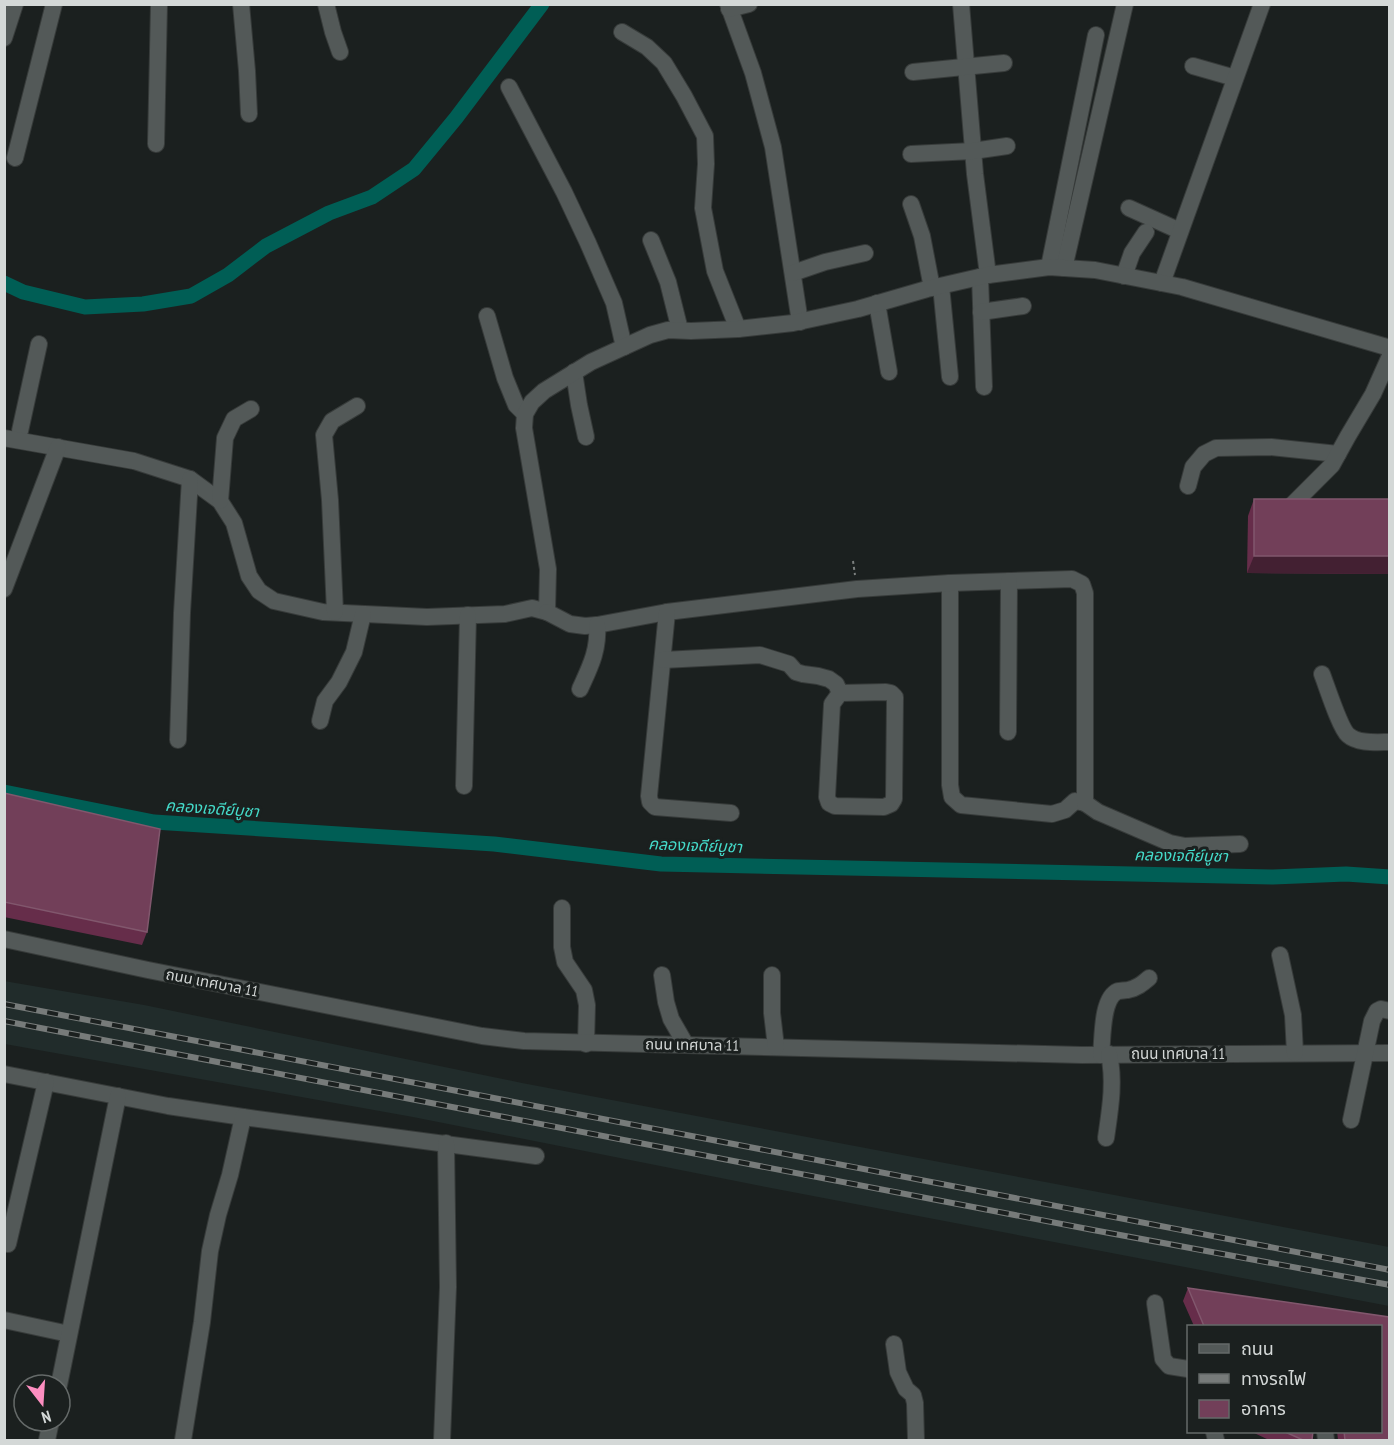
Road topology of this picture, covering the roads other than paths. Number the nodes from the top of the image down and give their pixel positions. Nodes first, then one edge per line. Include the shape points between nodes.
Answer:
1 (15, 4) edge
2 (54, 4) edge
3 (159, 4) edge
4 (241, 4) edge
5 (326, 4) edge
6 (749, 4) edge
7 (961, 4) edge
8 (1125, 4) edge
9 (1262, 4) edge
10 (728, 7) edge
11 (622, 32) dead end
12 (1096, 35) dead end
13 (4, 38) edge
14 (340, 52) dead end
15 (1004, 63) dead end
16 (966, 66) junction
17 (1193, 66) dead end
18 (913, 72) dead end
19 (1235, 78) junction
20 (509, 87) dead end
21 (249, 114) dead end
22 (156, 144) dead end
23 (1007, 146) dead end
24 (973, 151) junction
25 (910, 154) dead end
26 (15, 158) dead end
27 (911, 204) dead end
28 (1129, 208) dead end
29 (1180, 231) junction
30 (1146, 232) dead end
31 (651, 240) dead end
32 (865, 253) dead end
33 (1057, 268) junction
34 (793, 273) junction
35 (984, 276) junction
36 (1124, 276) junction
37 (1162, 283) junction
38 (937, 287) junction
39 (877, 303) junction
40 (1023, 306) dead end
41 (981, 312) junction
42 (487, 316) dead end
43 (800, 322) junction
44 (738, 329) junction
45 (680, 330) junction
46 (39, 344) dead end
47 (624, 347) junction
48 (1389, 348) edge
49 (1389, 356) edge
50 (574, 372) junction
51 (889, 372) dead end
52 (950, 377) dead end
53 (984, 387) dead end
54 (357, 406) dead end
55 (251, 409) dead end
56 (525, 414) junction
57 (13, 434) edge
58 (586, 437) dead end
59 (58, 447) junction
60 (1338, 454) junction
61 (190, 479) junction
62 (1188, 486) dead end
63 (220, 501) junction
64 (1290, 507) edge
65 (1009, 581) junction
66 (950, 583) junction
67 (4, 589) edge
68 (335, 612) junction
69 (547, 612) junction
70 (667, 612) junction
71 (363, 614) junction
72 (468, 615) junction
73 (597, 625) junction
74 (663, 660) junction
75 (1322, 674) dead end
76 (580, 689) dead end
77 (840, 693) junction
78 (320, 721) dead end
79 (1008, 732) dead end
80 (178, 740) dead end
81 (1389, 742) edge
82 (464, 786) dead end
83 (1085, 803) junction
84 (731, 813) dead end
85 (1240, 844) dead end
86 (562, 908) dead end
87 (4, 939) edge
88 (1280, 955) dead end
89 (662, 975) dead end
90 (772, 975) dead end
91 (1149, 978) dead end
92 (1389, 1011) edge
93 (586, 1044) junction
94 (686, 1045) junction
95 (776, 1047) junction
96 (1295, 1053) junction
97 (1366, 1053) junction
98 (1389, 1053) edge
99 (1105, 1055) junction
100 (4, 1074) edge
101 (46, 1082) junction
102 (118, 1096) junction
103 (243, 1118) junction
104 (1351, 1120) dead end
105 (1106, 1138) dead end
106 (446, 1143) junction
107 (536, 1156) dead end
108 (8, 1244) dead end
109 (1155, 1303) dead end
110 (4, 1320) edge
111 (69, 1334) junction
112 (894, 1344) dead end
113 (1187, 1369) edge
114 (61, 1373) edge
115 (183, 1440) edge
116 (442, 1440) edge
117 (916, 1440) edge

1 - 13 street
2 - 26 street
3 - 22 street
4 - 21 street
5 - 14 street
6 - 10 street
7 - 16 street
8 - 33 street
9 - 19 street
10 - 34 street via 753,74 773,147
11 - 44 street via 664,63 705,136 703,208 715,272
12 - 33 street
15 - 16 street
16 - 18 street
16 - 24 street
17 - 19 street
19 - 29 street
20 - 47 street via 588,243 614,303
23 - 24 street
24 - 25 street
24 - 35 street
27 - 38 street
28 - 29 street
29 - 37 street
30 - 36 street via 1132,253
31 - 45 street via 668,282
32 - 34 street
33 - 35 street
33 - 36 street
34 - 43 street
35 - 38 street
35 - 41 street
36 - 37 street
37 - 48 street
38 - 39 street
38 - 52 street
39 - 43 street
39 - 51 street
40 - 41 street
41 - 53 street
42 - 56 street via 505,378 516,405
43 - 44 street
44 - 45 street
45 - 47 street via 650,335
46 - 57 street
47 - 50 street
49 - 60 street via 1373,394
50 - 56 street via 544,391
50 - 58 street
54 - 68 street via 332,421 324,435
55 - 63 street via 234,419 225,438
56 - 69 street via 524,428 548,569
57 - 59 street
59 - 61 street via 134,461
59 - 67 street
60 - 62 street via 1271,447 1216,448 1204,454 1193,467
60 - 64 street
61 - 63 street
61 - 80 street
63 - 68 street via 234,523 249,576 259,591 274,601
65 - 66 street
65 - 79 street
65 - 83 street via 1072,579 1082,584
66 - 70 street via 857,589
66 - 83 street via 952,797 961,805 1052,814 1075,801
68 - 71 street
69 - 72 street via 532,608 506,614
69 - 73 street via 570,624
70 - 73 street
70 - 74 street
71 - 72 street
71 - 78 street via 354,652 325,700
72 - 82 street
73 - 76 street via 597,645
74 - 77 street via 759,655 789,664 803,675 829,679
74 - 84 street via 650,802 655,807
75 - 81 street via 1349,736 1362,741
77 - 77 street via 832,704 829,803 884,807 894,799 895,697 886,692
83 - 85 street via 1170,843
86 - 93 street via 565,962 584,990 587,1005
87 - 93 street, ถนน เทศบาล 11 via 482,1036
88 - 96 street via 1293,1015
89 - 94 street via 671,1019
90 - 95 street
91 - 99 street via 1140,986 1118,991 1105,1007
92 - 97 street via 1377,1011
93 - 94 street, ถนน เทศบาล 11
94 - 95 street, ถนน เทศบาล 11
95 - 99 street, ถนน เทศบาล 11
96 - 97 street, ถนน เทศบาล 11
96 - 99 street, ถนน เทศบาล 11
97 - 98 street, ถนน เทศบาล 11
97 - 104 street
99 - 105 street via 1112,1070
100 - 101 street
101 - 102 street
101 - 108 street
102 - 103 street
102 - 111 street
103 - 106 street
103 - 115 street via 210,1251
106 - 107 street
106 - 116 street via 448,1287
109 - 113 street via 1163,1359 1169,1366
110 - 111 street
111 - 114 street
112 - 117 street via 898,1372 915,1403

